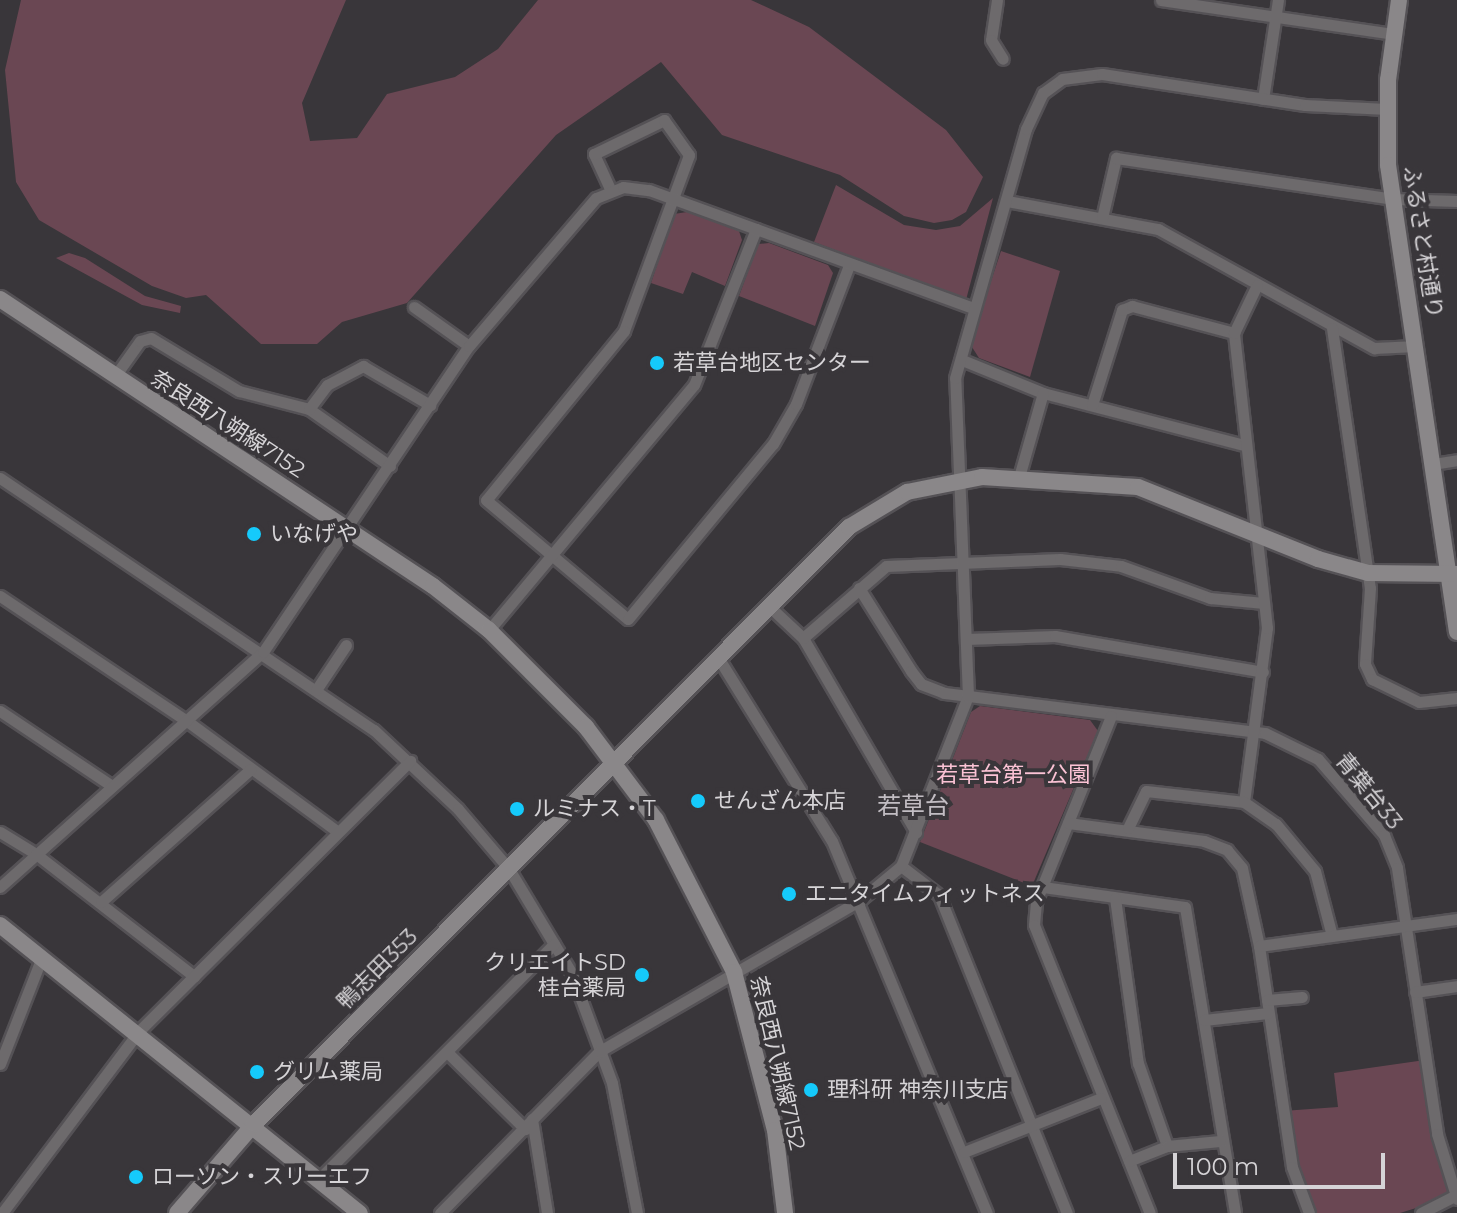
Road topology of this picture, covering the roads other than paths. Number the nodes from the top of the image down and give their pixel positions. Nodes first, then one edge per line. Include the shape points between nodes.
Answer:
1 (997, 0) edge
2 (1161, 0) edge
3 (1278, 0) edge
4 (1399, 0) edge
5 (1208, 3) edge
6 (1276, 14) junction
7 (1393, 34) junction
8 (1003, 59) dead end
9 (1263, 99) junction
10 (1387, 109) junction
11 (611, 191) junction
12 (1392, 199) junction
13 (673, 200) junction
14 (1007, 201) junction
15 (1457, 201) edge
16 (1102, 218) junction
17 (756, 229) junction
18 (849, 265) junction
19 (1257, 285) junction
20 (0, 299) edge
21 (414, 307) dead end
22 (974, 308) junction
23 (1332, 328) junction
24 (1234, 333) junction
25 (469, 346) junction
26 (1416, 346) junction
27 (962, 360) junction
28 (115, 376) junction
29 (1043, 393) junction
30 (430, 405) junction
31 (1092, 405) junction
32 (309, 409) junction
33 (1244, 445) junction
34 (1457, 460) edge
35 (1433, 464) junction
36 (390, 466) junction
37 (1019, 477) junction
38 (0, 478) edge
39 (957, 480) junction
40 (347, 527) junction
41 (1257, 532) junction
42 (551, 558) junction
43 (962, 561) junction
44 (1368, 573) junction
45 (1452, 575) edge
46 (859, 588) junction
47 (0, 596) edge
48 (1264, 603) junction
49 (771, 608) junction
50 (489, 630) junction
51 (1457, 632) edge
52 (803, 638) junction
53 (966, 639) junction
54 (346, 645) dead end
55 (263, 652) junction
56 (719, 659) junction
57 (1263, 672) junction
58 (316, 690) junction
59 (968, 696) junction
60 (1457, 698) edge
61 (0, 711) edge
62 (1111, 716) junction
63 (187, 721) junction
64 (1256, 733) junction
65 (410, 761) junction
66 (615, 763) junction
67 (251, 769) junction
68 (112, 786) junction
69 (1244, 802) junction
70 (1068, 823) junction
71 (1128, 828) junction
72 (337, 831) junction
73 (0, 832) edge
74 (916, 832) junction
75 (36, 854) junction
76 (901, 866) junction
77 (509, 869) junction
78 (0, 887) edge
79 (1043, 887) junction
80 (1115, 898) junction
81 (860, 900) junction
82 (101, 902) junction
83 (1457, 919) edge
84 (0, 925) edge
85 (1405, 925) junction
86 (1332, 936) junction
87 (554, 944) junction
88 (1259, 946) junction
89 (42, 957) junction
90 (734, 972) junction
91 (194, 976) junction
92 (1457, 986) edge
93 (1415, 992) junction
94 (1302, 997) dead end
95 (1267, 1000) junction
96 (1268, 1013) junction
97 (1204, 1020) junction
98 (139, 1031) junction
99 (600, 1051) junction
100 (447, 1052) junction
101 (1, 1061) edge
102 (1101, 1098) junction
103 (254, 1124) junction
104 (528, 1124) junction
105 (1032, 1125) junction
106 (1220, 1141) junction
107 (1167, 1146) junction
108 (964, 1152) junction
109 (1129, 1161) junction
110 (320, 1178) junction
111 (1456, 1197) edge
112 (2, 1213) edge
113 (177, 1213) edge
114 (360, 1213) edge
115 (440, 1213) edge
116 (547, 1213) edge
117 (637, 1213) edge
118 (785, 1213) edge
119 (987, 1213) edge
120 (1067, 1213) edge
121 (1150, 1213) edge
122 (1235, 1213) edge
123 (1309, 1213) edge
124 (1421, 1213) edge

1 - 8 street via 991,40
2 - 5 street
3 - 6 street
4 - 7 street, ふるさと村通り
5 - 6 street
6 - 7 street
6 - 9 street
7 - 10 street, ふるさと村通り
9 - 10 street
9 - 14 street via 1102,74 1062,79 1032,110
10 - 12 street, ふるさと村通り
11 - 13 street via 649,190
11 - 13 street via 594,154 664,120 689,155
11 - 25 street via 583,209
12 - 15 street
12 - 16 street via 1116,158
12 - 26 street, ふるさと村通り
13 - 17 street
13 - 42 street via 624,331 486,500
14 - 16 street
14 - 22 street
16 - 19 street via 1158,229
17 - 18 street
17 - 42 street via 694,385
18 - 22 street
18 - 42 street via 796,404 773,444 628,619
19 - 23 street
19 - 24 street
20 - 28 street, 奈良西八朔線7152
21 - 25 street
22 - 27 street
23 - 26 street via 1374,348
23 - 44 street
24 - 31 street via 1132,306 1122,310
24 - 33 street
25 - 30 street
26 - 35 street, ふるさと村通り
27 - 29 street
27 - 39 street via 952,397
28 - 32 street via 140,341 151,338 239,391
28 - 40 street, 奈良西八朔線7152
29 - 31 street
29 - 37 street
30 - 32 street via 363,366 327,385
30 - 36 street
31 - 33 street
32 - 36 street
33 - 41 street
34 - 35 street
35 - 45 street, ふるさと村通り
36 - 40 street
37 - 39 street, 鴨志田353
37 - 41 street, 鴨志田353 via 1138,487
38 - 55 street
39 - 43 street
39 - 49 street, 鴨志田353 via 907,492 849,527
40 - 50 street, 奈良西八朔線7152
40 - 55 street
41 - 44 street, 鴨志田353 via 1318,559
41 - 48 street
42 - 50 street
43 - 46 street via 886,566
43 - 48 street via 1060,559 1121,566 1210,598
43 - 53 street
44 - 45 street, 鴨志田353
44 - 60 street via 1365,664 1372,679 1419,702
45 - 51 street, ふるさと村通り
46 - 52 street
46 - 59 street, 青葉台33 via 921,684
47 - 63 street
48 - 57 street
49 - 52 street
49 - 56 street, 鴨志田353
50 - 66 street, 奈良西八朔線7152
52 - 74 street
53 - 57 street via 1055,636
53 - 59 street
54 - 58 street
55 - 58 street
55 - 63 street
56 - 66 street, 鴨志田353
56 - 81 street via 796,776
57 - 64 street
58 - 65 street
59 - 62 street, 青葉台33
59 - 74 street
61 - 68 street
62 - 64 street, 青葉台33
62 - 70 street
63 - 67 street
63 - 68 street
64 - 69 street
64 - 85 street, 青葉台33 via 1318,759 1384,835 1397,868
65 - 72 street
65 - 77 street
66 - 77 street, 鴨志田353 / 鴨志田353
66 - 90 street, 奈良西八朔線7152 via 682,865
67 - 72 street
67 - 82 street
68 - 75 street
69 - 71 street via 1146,791
69 - 86 street via 1276,824 1315,871
70 - 71 street
70 - 79 street
71 - 88 street via 1227,850 1250,889
72 - 91 street
73 - 75 street
74 - 76 street
75 - 78 street
75 - 82 street
76 - 81 street
76 - 105 street via 939,895
77 - 87 street
77 - 103 street, 鴨志田353 / 鴨志田353
79 - 80 street
79 - 102 street via 1034,925
80 - 97 street via 1185,907
80 - 107 street via 1138,1063
81 - 90 street
81 - 108 street
82 - 91 street
83 - 85 street
84 - 89 street
85 - 86 street
85 - 93 street, 青葉台33
86 - 88 street
87 - 99 street via 571,972
87 - 100 street
88 - 95 street
89 - 98 street
89 - 101 street
90 - 99 street
90 - 118 street, 奈良西八朔線7152 via 775,1130
91 - 98 street
92 - 93 street
93 - 111 street, 青葉台33 via 1437,1134
94 - 95 street
95 - 96 street
96 - 97 street
96 - 123 street via 1292,1167
97 - 106 street
98 - 103 street
98 - 112 street
99 - 104 street
99 - 117 street via 628,1152
100 - 104 street
100 - 110 street
102 - 105 street
102 - 109 street
103 - 110 street
103 - 113 street, 鴨志田353 / 鴨志田353
104 - 115 street
104 - 116 street
105 - 108 street
105 - 120 street
106 - 107 street
106 - 122 street
107 - 109 street
108 - 119 street
109 - 121 street
110 - 114 street
111 - 124 street

